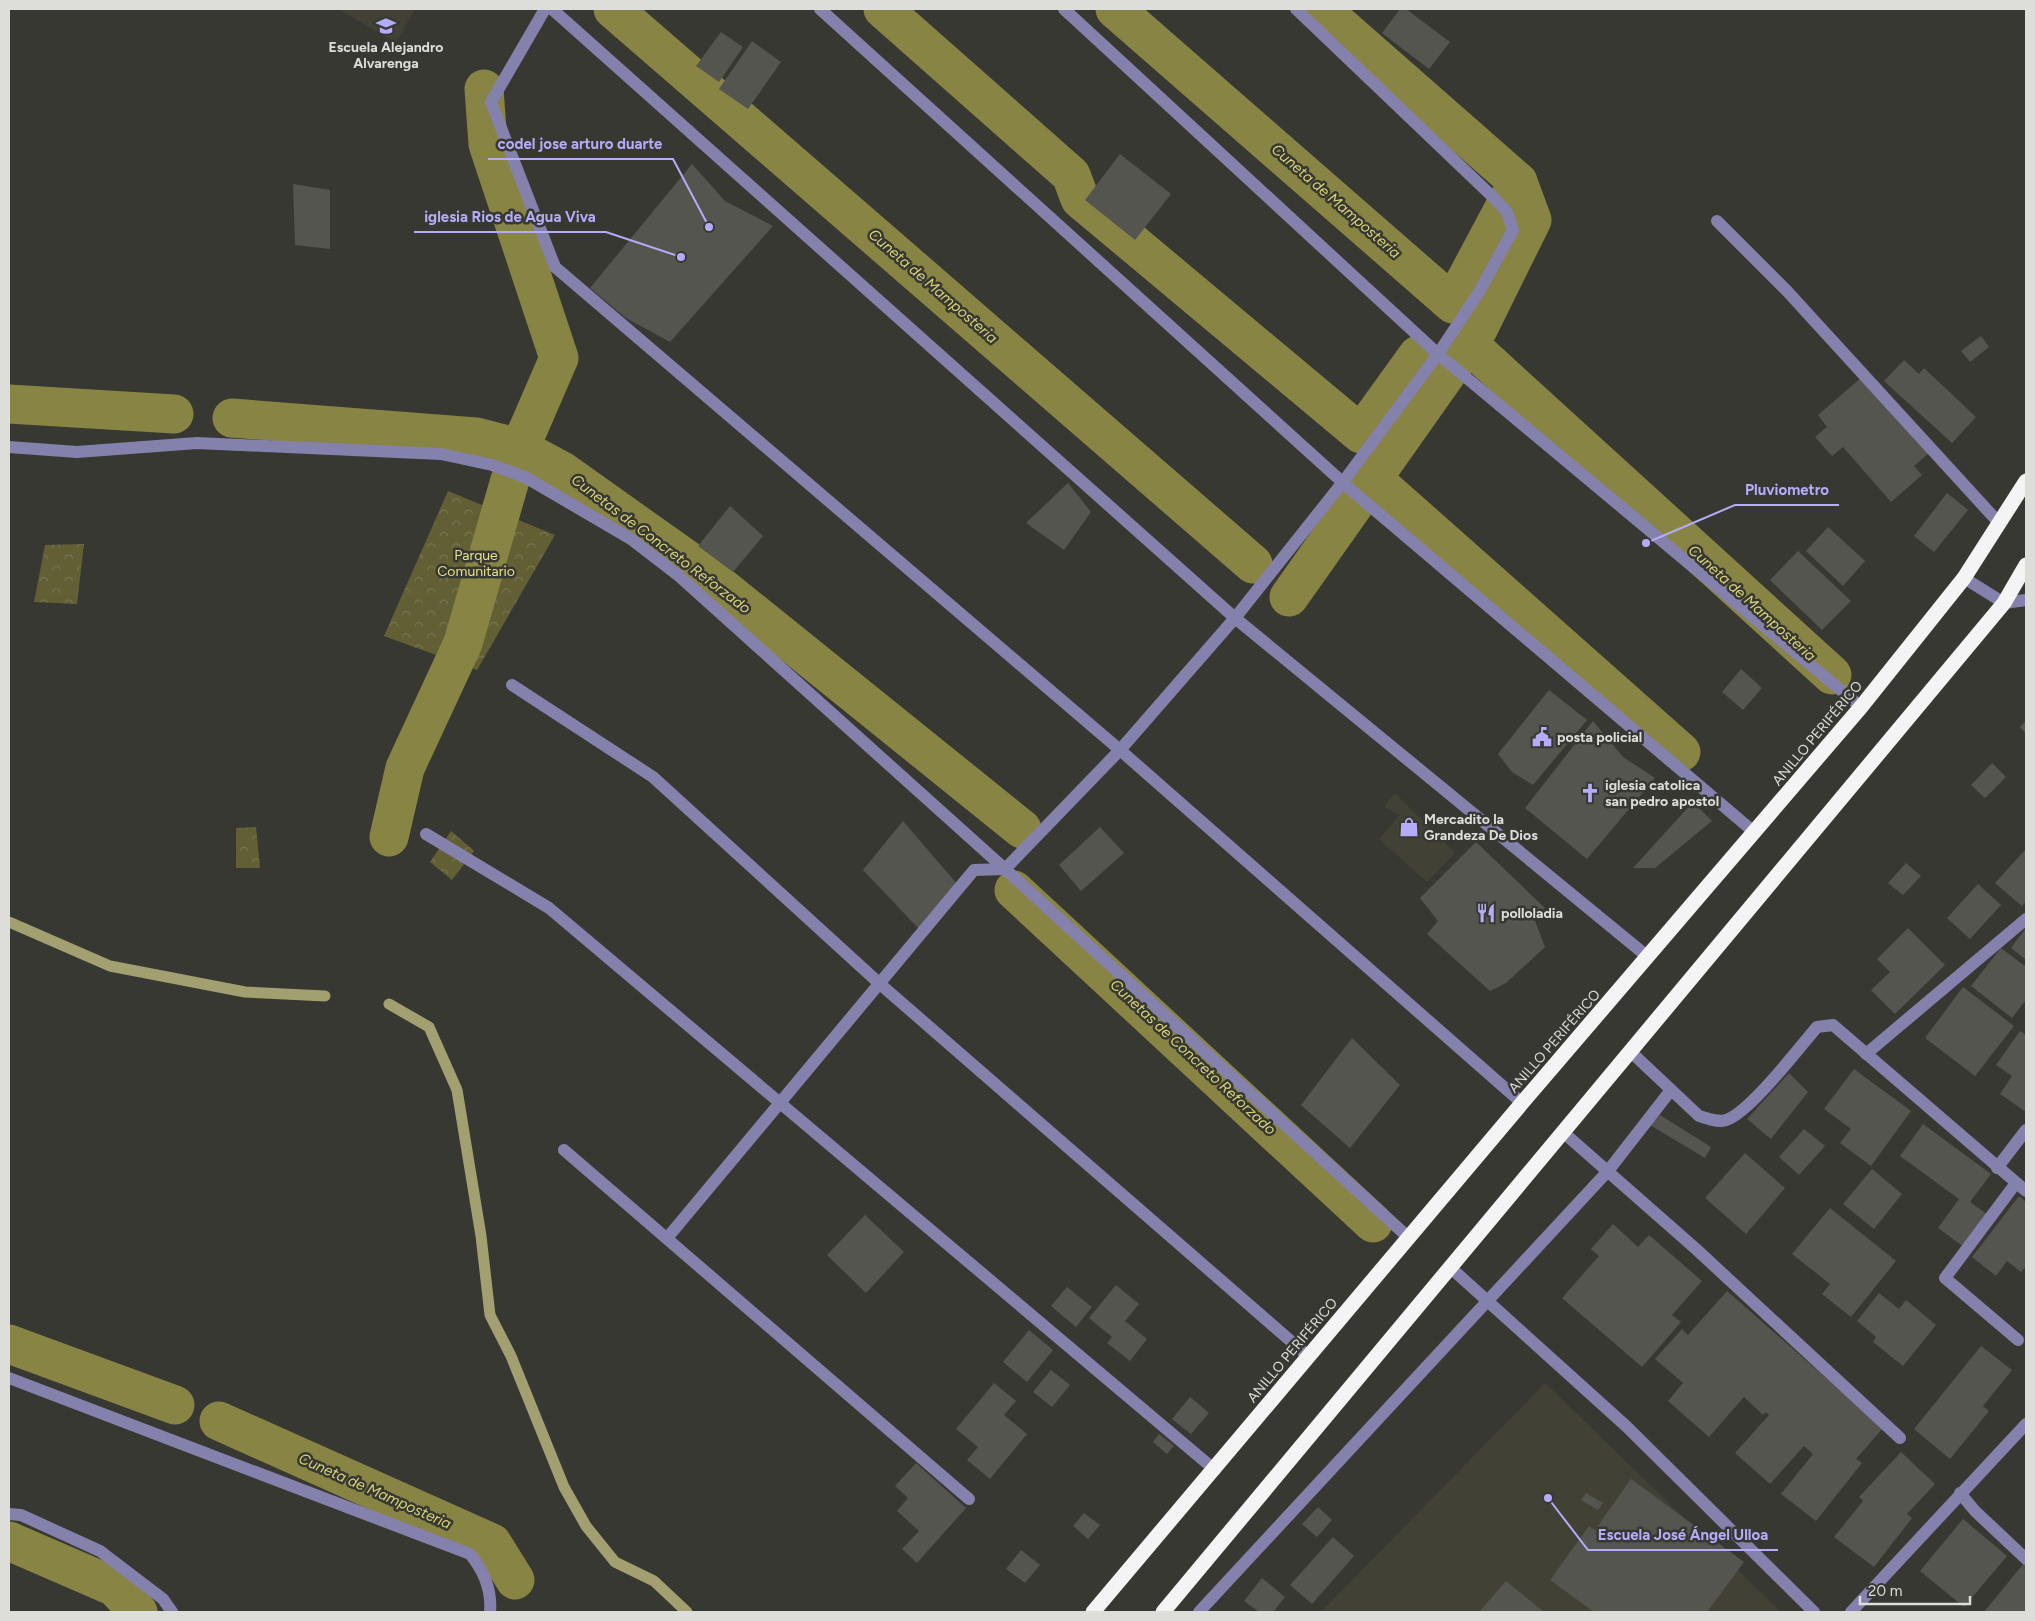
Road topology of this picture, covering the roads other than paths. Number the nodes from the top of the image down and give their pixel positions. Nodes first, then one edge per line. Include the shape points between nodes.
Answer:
1 (545, 9) edge
2 (552, 9) edge
3 (820, 9) edge
4 (1064, 9) edge
5 (1296, 9) edge
6 (1717, 220) dead end
7 (1443, 358) junction
8 (9, 447) edge
9 (2026, 481) edge
10 (1346, 486) junction
11 (2000, 524) junction
12 (2026, 565) edge
13 (1964, 578) junction
14 (2026, 600) edge
15 (2004, 603) junction
16 (1235, 618) junction
17 (512, 685) dead end
18 (1861, 707) junction
19 (1120, 750) junction
20 (1754, 832) junction
21 (426, 834) dead end
22 (1005, 869) junction
23 (2026, 919) edge
24 (1648, 957) junction
25 (880, 984) junction
26 (1631, 1052) junction
27 (1866, 1054) junction
28 (1672, 1090) junction
29 (781, 1103) junction
30 (1522, 1103) junction
31 (2026, 1130) edge
32 (1564, 1133) junction
33 (564, 1150) dead end
34 (1997, 1168) junction
35 (1608, 1171) junction
36 (2016, 1183) junction
37 (2026, 1191) edge
38 (668, 1237) junction
39 (1409, 1238) junction
40 (1452, 1269) junction
41 (1488, 1301) junction
42 (2018, 1340) dead end
43 (1308, 1356) junction
44 (9, 1378) edge
45 (2026, 1424) edge
46 (1900, 1438) dead end
47 (1215, 1470) junction
48 (1960, 1493) junction
49 (970, 1499) dead end
50 (9, 1514) edge
51 (2026, 1559) edge
52 (172, 1612) edge
53 (490, 1612) edge
54 (1093, 1612) edge
55 (1163, 1612) edge
56 (1199, 1612) edge
57 (1814, 1612) edge
58 (1851, 1612) edge

1 - 19 street via 491,102 555,267
2 - 16 street
3 - 10 street
4 - 7 street
5 - 7 street via 1507,212 1513,230
6 - 11 street via 1787,290
7 - 10 street
7 - 18 street
8 - 22 street via 77,452 197,443 441,454 492,465 525,477 631,539 679,576
9 - 11 highway, ANILLO PERIFÉRICO
10 - 16 street
10 - 20 street
11 - 13 highway, ANILLO PERIFÉRICO
12 - 15 highway
13 - 15 street
13 - 18 highway, ANILLO PERIFÉRICO
14 - 15 street
15 - 26 highway
16 - 19 street
16 - 24 street
17 - 25 street via 653,777
18 - 20 highway, ANILLO PERIFÉRICO
19 - 22 street
19 - 30 street
20 - 24 highway, ANILLO PERIFÉRICO
21 - 29 street via 549,908
22 - 25 street via 974,870
22 - 39 street
23 - 27 street
24 - 30 highway, ANILLO PERIFÉRICO
25 - 29 street
25 - 43 street
26 - 28 street
26 - 32 highway
27 - 28 street via 1833,1025 1817,1027 1744,1109 1725,1120 1699,1116
27 - 34 street
28 - 35 street
29 - 38 street
29 - 47 street
30 - 39 highway, ANILLO PERIFÉRICO
31 - 34 street
32 - 35 street
32 - 40 highway
33 - 38 street
34 - 36 street
35 - 41 street
35 - 46 street
36 - 37 street
36 - 42 street via 1945,1278
38 - 49 street
39 - 43 highway, ANILLO PERIFÉRICO
40 - 41 street
40 - 55 highway
41 - 56 street
41 - 57 street via 1626,1426
43 - 47 highway, ANILLO PERIFÉRICO
44 - 53 street via 470,1554 482,1569 489,1590
45 - 48 street
47 - 54 highway, ANILLO PERIFÉRICO
48 - 51 street
48 - 58 street
50 - 52 street via 21,1515 100,1551 163,1599

